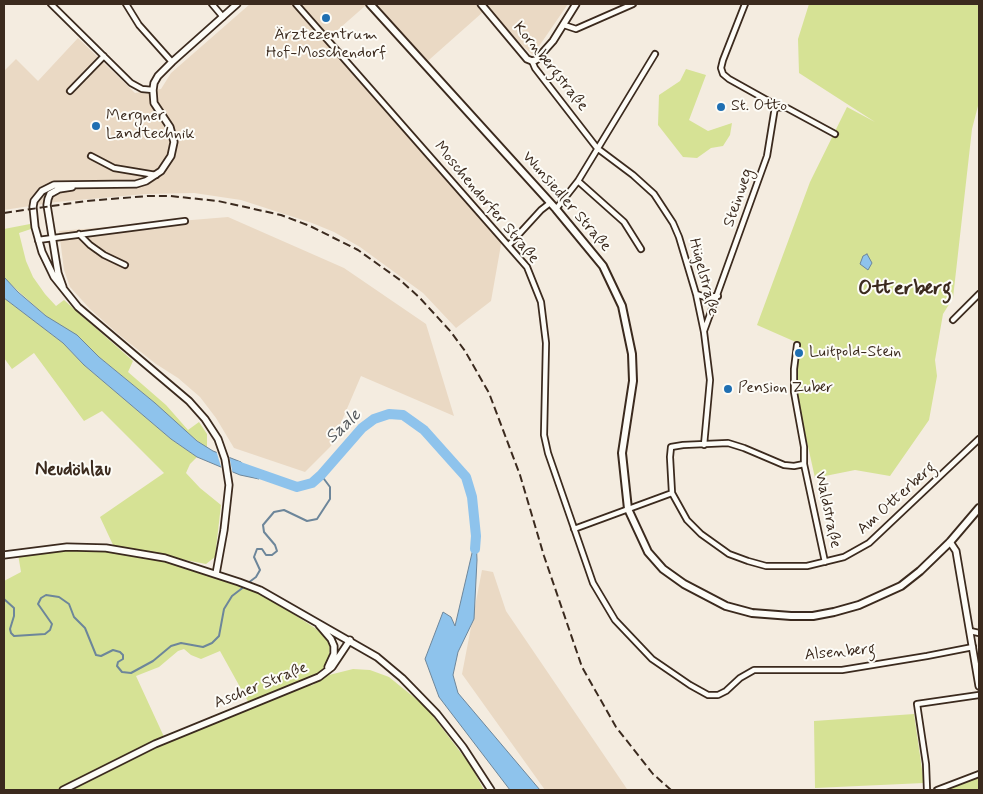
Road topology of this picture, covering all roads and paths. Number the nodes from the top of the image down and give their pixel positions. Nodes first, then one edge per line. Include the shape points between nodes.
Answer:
1 (51, 4) edge
2 (126, 4) edge
3 (212, 4) edge
4 (237, 4) edge
5 (296, 4) edge
6 (370, 4) edge
7 (481, 4) edge
8 (576, 4) edge
9 (633, 4) edge
10 (745, 4) edge
11 (222, 17) junction
12 (564, 25) junction
13 (655, 54) dead end
14 (104, 56) junction
15 (532, 61) junction
16 (172, 62) junction
17 (153, 90) junction
18 (70, 91) dead end
19 (775, 108) junction
20 (835, 134) dead end
21 (597, 148) junction
22 (92, 156) dead end
23 (156, 175) junction
24 (578, 181) junction
25 (84, 185) junction
26 (550, 204) junction
27 (556, 210) junction
28 (185, 221) dead end
29 (79, 234) junction
30 (52, 238) junction
31 (38, 240) junction
32 (509, 245) junction
33 (641, 249) dead end
34 (125, 265) dead end
35 (64, 289) junction
36 (696, 294) junction
37 (979, 294) edge
38 (718, 296) junction
39 (953, 320) dead end
40 (704, 332) junction
41 (797, 345) dead end
42 (979, 439) edge
43 (704, 445) junction
44 (671, 447) joint
45 (804, 464) junction
46 (672, 493) junction
47 (979, 508) edge
48 (628, 509) junction
49 (574, 529) junction
50 (950, 542) junction
51 (4, 555) edge
52 (825, 562) junction
53 (216, 574) junction
54 (316, 621) junction
55 (970, 631) junction
56 (979, 632) edge
57 (350, 640) junction
58 (973, 647) junction
59 (319, 677) junction
60 (979, 686) edge
61 (718, 695) joint
62 (979, 695) edge
63 (979, 774) edge
64 (63, 790) edge
65 (491, 790) edge
66 (927, 790) edge
67 (937, 790) edge

1 - 14 street
2 - 16 street via 139,25
3 - 11 street
4 - 11 street
5 - 32 street, Moschendorfer Straße
6 - 26 main road, Wunsiedler Straße
7 - 15 street, Kornbergstraße
8 - 12 street
9 - 12 street via 576,29
10 - 19 street via 721,68 728,79 772,103
11 - 16 street
12 - 15 street
13 - 21 street
14 - 17 street via 137,87
14 - 18 street
15 - 21 street, Kornbergstraße
16 - 17 street via 158,76
17 - 23 street via 154,102 170,127 174,142 168,163
19 - 20 street via 787,108
19 - 38 street, Steinweg via 767,156
21 - 24 street
21 - 36 street, Hügelstraße via 654,194 673,222
22 - 23 street via 114,168
23 - 25 street via 136,184
24 - 27 street
24 - 33 street via 624,222
25 - 30 street via 50,194 47,205
25 - 31 street via 54,185 42,190 33,207
26 - 27 main road, Wunsiedler Straße
26 - 32 street
27 - 48 main road, Wunsiedler Straße via 603,266 622,306 632,354 633,381 622,453
28 - 29 street
29 - 30 street
29 - 34 street via 104,255
30 - 31 street
30 - 35 street
31 - 35 street via 47,266
32 - 49 street, Moschendorfer Straße via 527,267 541,302 546,343 544,435
35 - 53 street via 85,314 189,401 218,439 229,485
36 - 38 street
36 - 40 street, Hügelstraße
37 - 39 street
38 - 40 street, Steinweg
40 - 43 street, Hügelstraße via 710,380
41 - 45 street, Waldstraße via 794,392
42 - 52 street, Am Otterberg via 869,543 844,557
43 - 44 street, Waldstraße
43 - 45 street, Waldstraße via 728,443 784,465
44 - 46 street, Am Otterberg
45 - 52 street, Waldstraße
46 - 48 street
46 - 52 street, Am Otterberg via 687,520 730,554 766,566 807,566
47 - 50 main road, Wunsiedler Straße
48 - 49 street
48 - 50 main road, Wunsiedler Straße via 648,552 663,569 726,606 752,613 812,616 859,606 901,586
49 - 61 street, Moschendorfer Straße via 593,583 615,620 652,659 708,695
50 - 55 street via 956,551
51 - 53 street via 79,546 106,548 166,558
53 - 54 street via 260,590
54 - 57 street
54 - 59 street via 331,639 334,654
55 - 56 street
55 - 58 street
57 - 59 street, Ascher Straße via 332,667
57 - 65 street via 377,657 423,698 463,747
58 - 60 street
58 - 61 street, Alsenberg via 842,670 754,670
59 - 64 street, Ascher Straße via 155,744
62 - 66 street via 917,704
63 - 67 street

